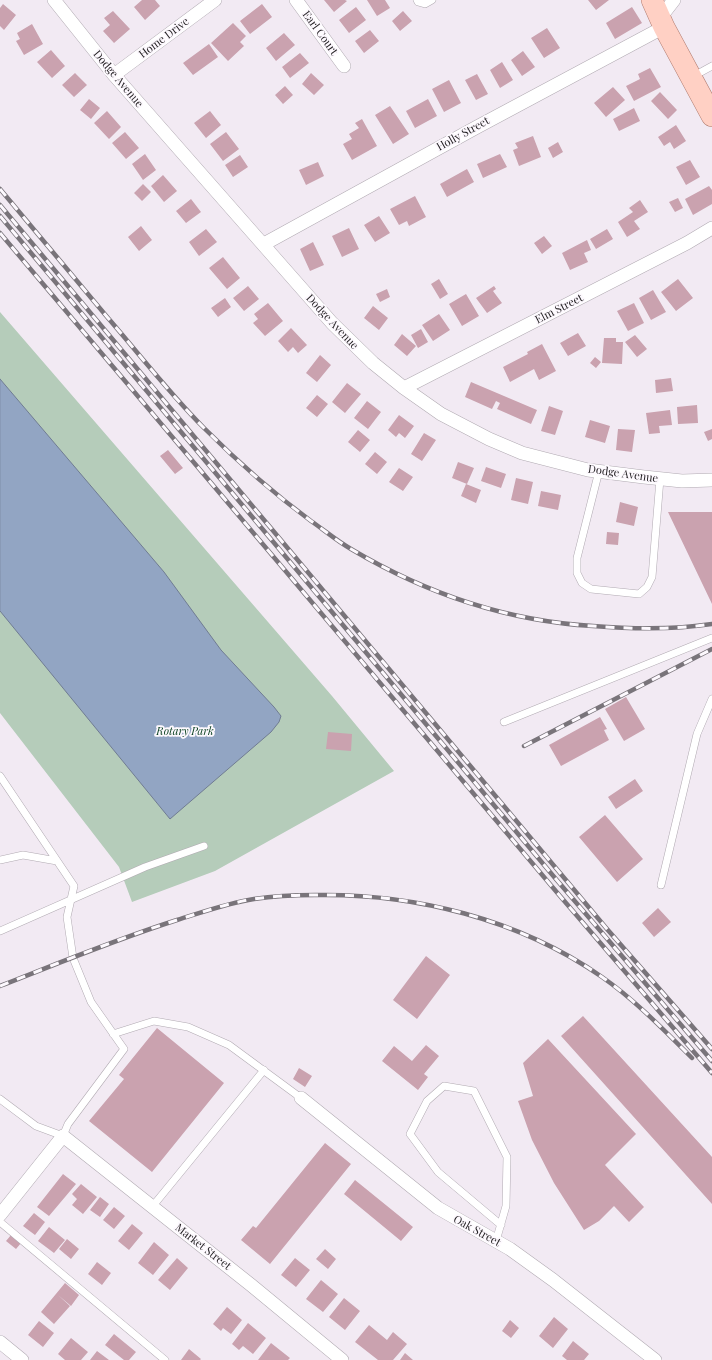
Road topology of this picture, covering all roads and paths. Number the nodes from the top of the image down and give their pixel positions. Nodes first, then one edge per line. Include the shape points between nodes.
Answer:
1 (54, 0) edge
2 (215, 0) edge
3 (296, 0) edge
4 (416, 0) edge
5 (432, 0) edge
6 (674, 0) edge
7 (658, 15) edge
8 (344, 66) dead end
9 (712, 66) edge
10 (114, 75) junction
11 (692, 77) junction
12 (712, 116) edge
13 (712, 228) edge
14 (264, 244) junction
15 (404, 388) junction
16 (599, 471) junction
17 (660, 479) junction
18 (712, 480) edge
19 (712, 638) edge
20 (712, 699) edge
21 (504, 722) dead end
22 (0, 776) edge
23 (204, 846) dead end
24 (0, 860) edge
25 (57, 861) junction
26 (661, 885) dead end
27 (70, 900) junction
28 (0, 931) edge
29 (113, 1034) junction
30 (264, 1070) junction
31 (301, 1098) joint
32 (0, 1099) edge
33 (63, 1136) junction
34 (152, 1207) junction
35 (1, 1215) edge
36 (501, 1225) junction
37 (496, 1241) junction
38 (0, 1342) edge
39 (22, 1360) edge
40 (165, 1360) edge
41 (342, 1360) edge
42 (655, 1360) edge

1 - 10 street, Dodge Avenue
2 - 10 street, Home Drive
3 - 8 street, Earl Court
4 - 5 lane via 425,4
6 - 7 street
7 - 11 main road
7 - 14 street, Holly Street via 477,127
9 - 11 lane
10 - 14 street, Dodge Avenue
11 - 12 main road
13 - 15 street, Elm Street
14 - 15 street, Dodge Avenue via 353,345
15 - 16 street, Dodge Avenue via 441,414 489,439 522,453
16 - 17 street, Dodge Avenue
16 - 17 lane via 577,558 577,573 582,583 591,589 639,594 647,587 652,577
17 - 18 street, Dodge Avenue
19 - 21 lane
20 - 26 lane via 698,734
22 - 25 lane
23 - 27 lane via 146,867
24 - 25 lane via 23,854
25 - 27 lane via 74,886
27 - 28 lane
27 - 29 lane via 67,917 73,958 91,1002
29 - 30 lane via 154,1021 188,1027 229,1045
29 - 33 lane via 124,1049 68,1124
30 - 31 lane
30 - 34 lane
31 - 37 street, Oak Street via 438,1208
32 - 33 lane via 36,1126
33 - 34 street, Market Street
33 - 35 street
34 - 41 street, Market Street
35 - 40 lane
36 - 36 lane via 506,1206 507,1157 474,1091 444,1086 427,1101 410,1134 438,1172
36 - 37 lane
37 - 42 street, Oak Street via 553,1280
38 - 39 street

